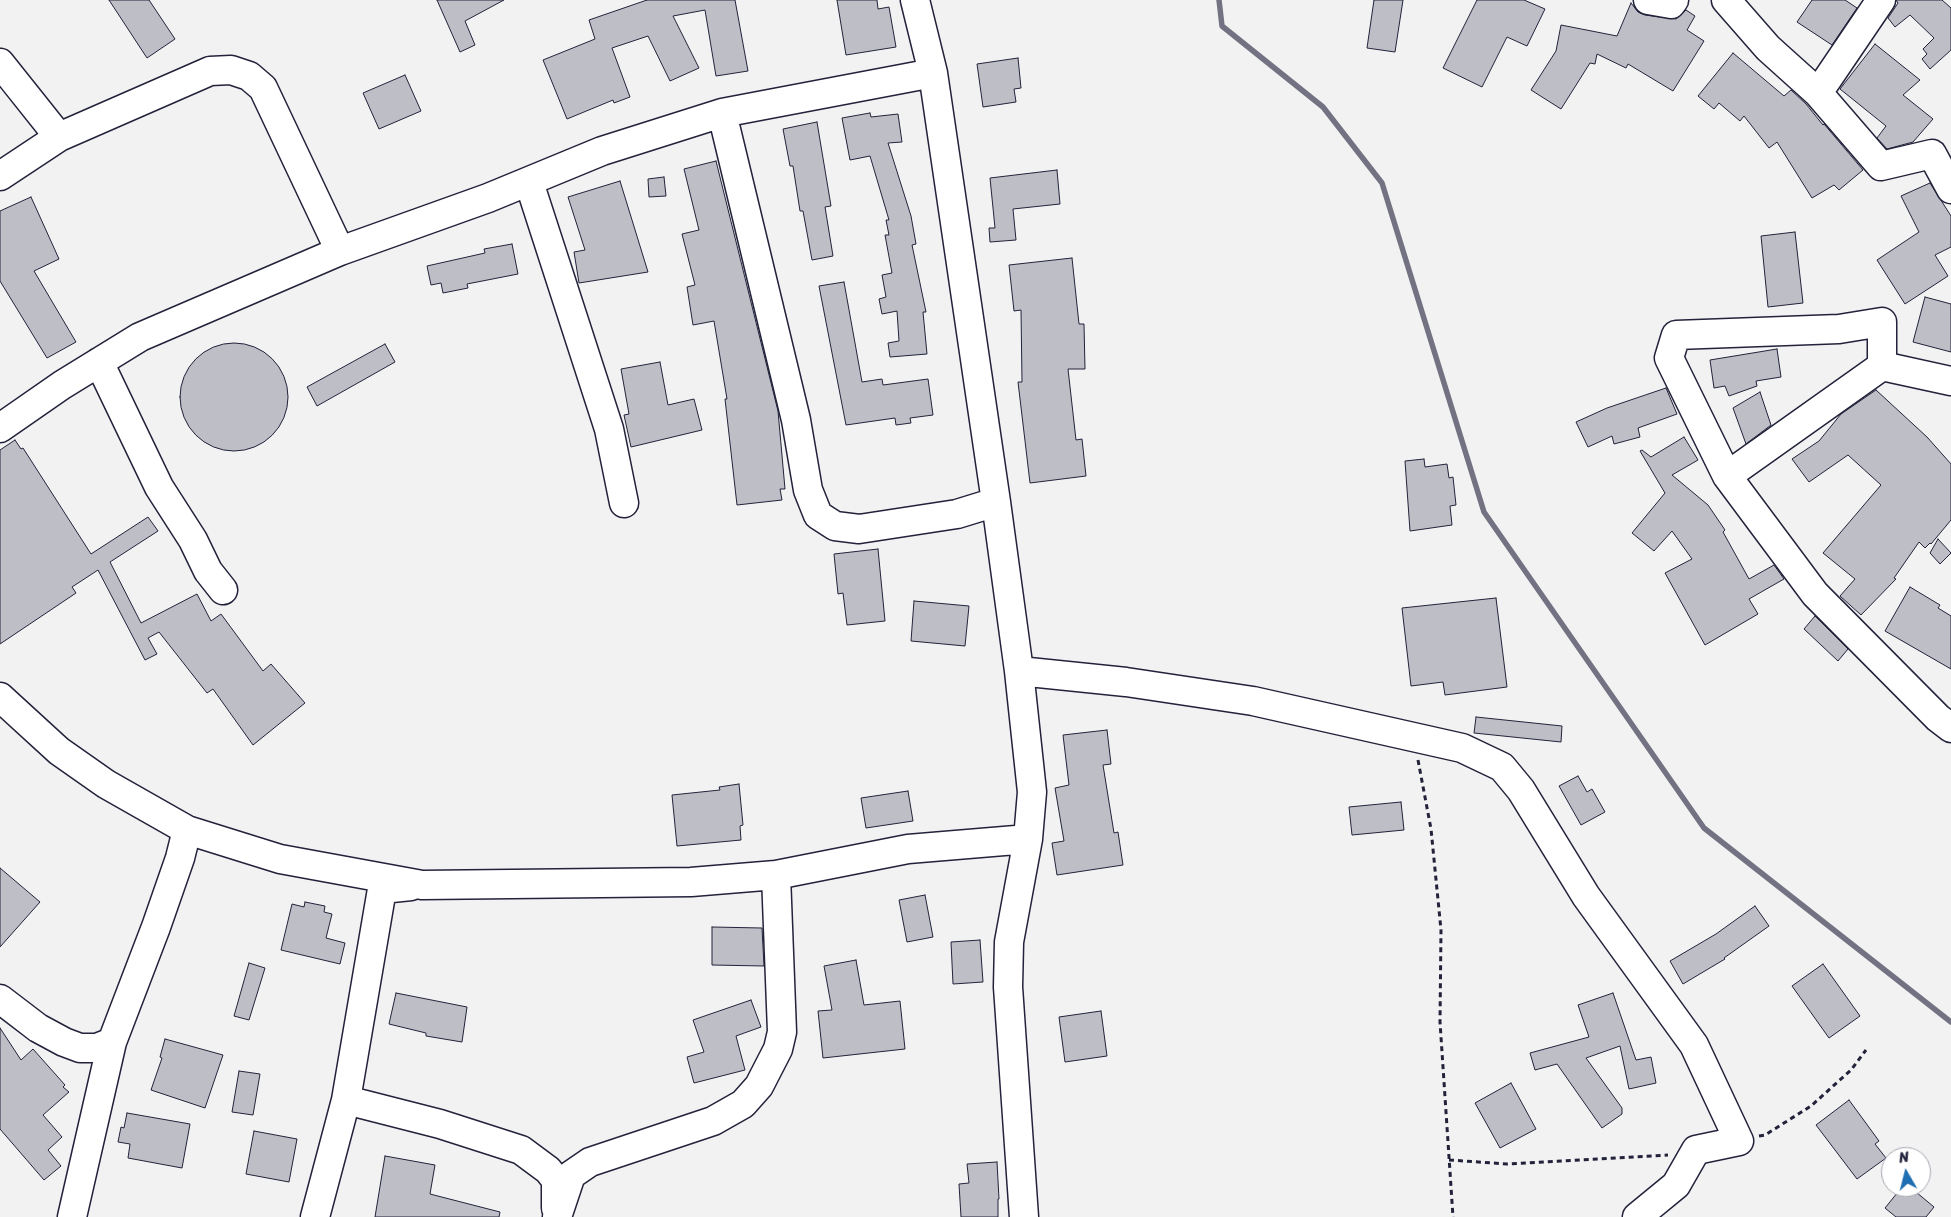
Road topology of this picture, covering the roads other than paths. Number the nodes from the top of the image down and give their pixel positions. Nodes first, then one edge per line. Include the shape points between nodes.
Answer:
1 (915, 0) edge
2 (1648, 0) edge
3 (1674, 0) edge
4 (1726, 0) edge
5 (1881, 0) edge
6 (0, 63) edge
7 (933, 72) junction
8 (1818, 92) junction
9 (722, 113) junction
10 (59, 137) junction
11 (0, 176) edge
12 (529, 182) junction
13 (1951, 189) edge
14 (340, 251) junction
15 (99, 362) junction
16 (1882, 366) junction
17 (1951, 381) edge
18 (0, 428) edge
19 (1727, 476) junction
20 (996, 502) junction
21 (624, 503) dead end
22 (223, 590) dead end
23 (1019, 671) junction
24 (0, 697) edge
25 (1951, 728) edge
26 (187, 830) junction
27 (1028, 839) junction
28 (776, 875) junction
29 (371, 881) junction
30 (0, 999) edge
31 (112, 1042) junction
32 (346, 1100) junction
33 (72, 1217) edge
34 (315, 1217) edge
35 (556, 1217) edge
36 (1024, 1217) edge
37 (1637, 1217) edge

1 - 7 street
2 - 3 street via 1671,4
4 - 8 street via 1768,48
5 - 8 street
6 - 10 street
7 - 9 street
7 - 20 street
8 - 13 street via 1881,166 1932,154
9 - 12 street via 602,151
9 - 20 street via 796,420 808,490 818,515 835,526 859,528 957,514
10 - 11 street
10 - 14 street via 210,71 231,70 249,76 263,88
12 - 14 street
12 - 21 street via 608,429
14 - 15 street via 140,337
15 - 18 street
15 - 22 street via 159,487 193,540 208,571
16 - 17 street
16 - 19 street
16 - 19 street via 1882,322 1839,329 1676,335 1669,358
19 - 25 street via 1815,594
20 - 23 street
23 - 27 street via 1032,792
23 - 37 street via 1253,700 1462,748 1502,767 1521,790 1586,896 1694,1045 1739,1141 1696,1150 1676,1185
24 - 26 street via 59,751 106,784
26 - 29 street via 280,859
26 - 31 street via 156,927
27 - 28 street via 908,849
27 - 36 street via 1009,942 1008,987
28 - 29 street via 691,882 422,885
28 - 35 street via 782,1032 778,1049 759,1086 743,1104 713,1121 590,1162 571,1175
29 - 32 street
30 - 31 street via 38,1028 64,1042 80,1048 97,1048
31 - 33 street
32 - 34 street
32 - 35 street via 440,1124 521,1150 556,1180

